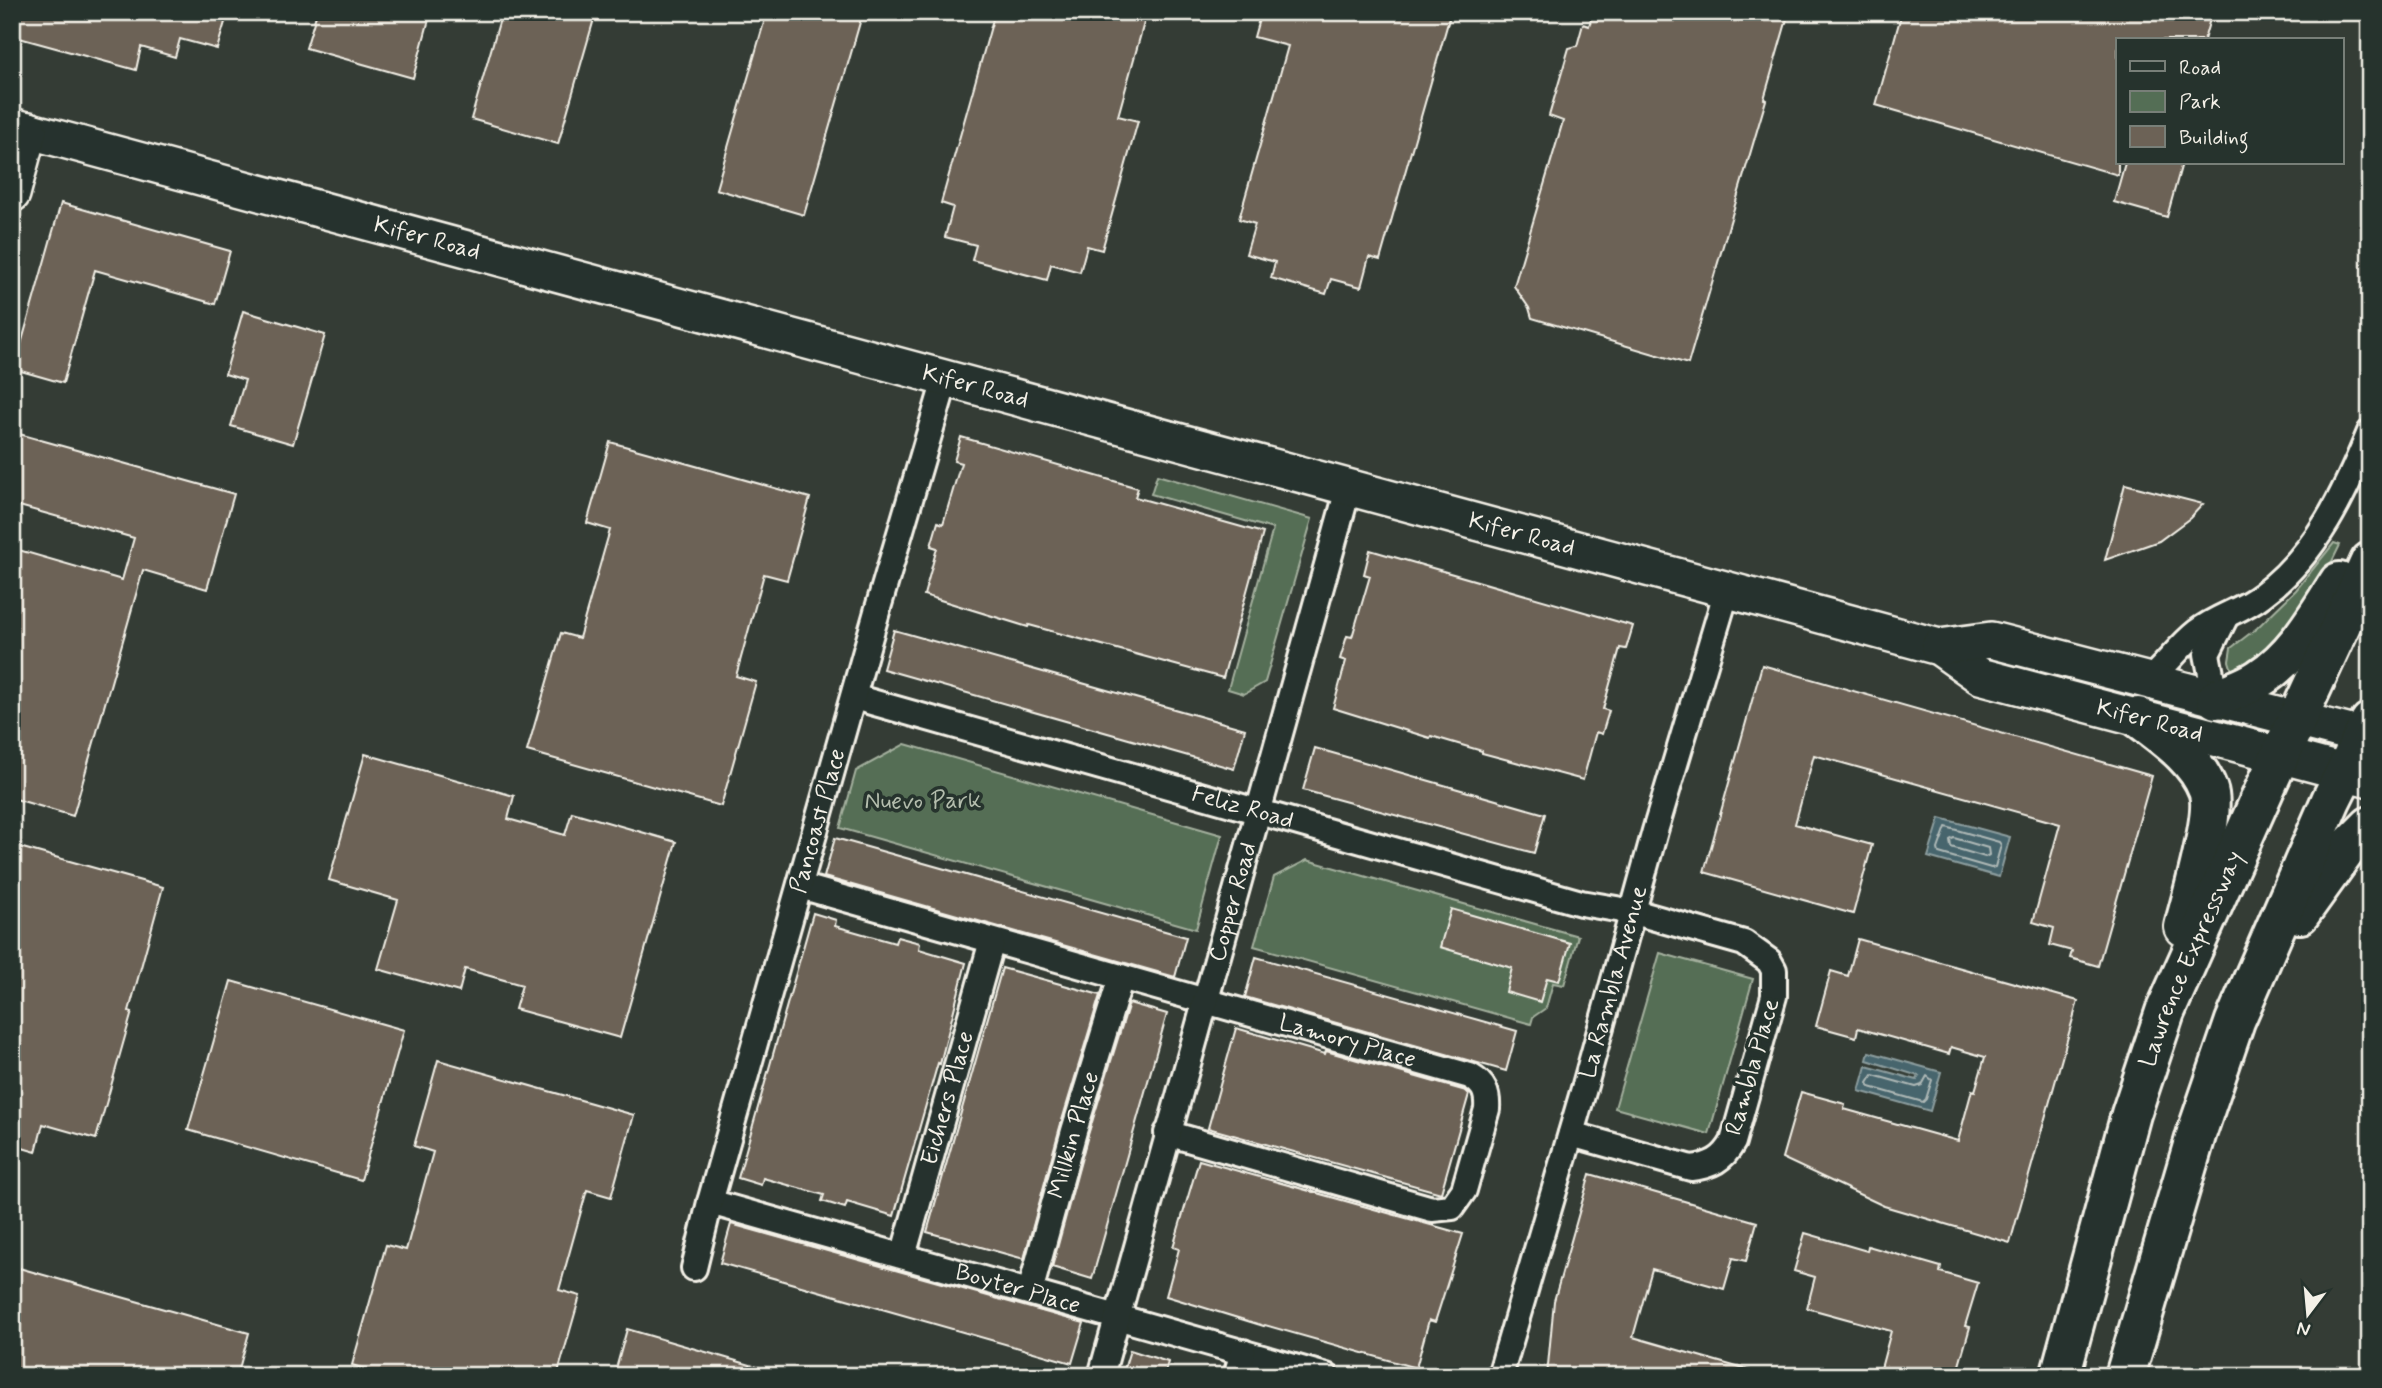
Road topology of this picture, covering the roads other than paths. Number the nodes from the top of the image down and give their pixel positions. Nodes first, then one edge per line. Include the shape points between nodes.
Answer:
1 (20, 128) edge
2 (12, 194) edge
3 (946, 377) junction
4 (2370, 432) edge
5 (1349, 486) junction
6 (2370, 537) edge
7 (2370, 562) edge
8 (1727, 590) junction
9 (2226, 616) junction
10 (1939, 647) junction
11 (2148, 681) junction
12 (854, 697) junction
13 (2216, 699) junction
14 (2138, 717) junction
15 (2296, 719) junction
16 (2368, 732) edge
17 (2280, 755) junction
18 (2357, 775) edge
19 (1258, 811) junction
20 (2370, 826) edge
21 (800, 886) junction
22 (1634, 912) junction
23 (992, 941) junction
24 (1121, 977) junction
25 (1205, 1002) junction
26 (2165, 1012) junction
27 (2235, 1021) junction
28 (1167, 1133) junction
29 (1571, 1134) junction
30 (710, 1202) junction
31 (903, 1256) junction
32 (694, 1268) dead end
33 (1030, 1292) junction
34 (1116, 1317) junction
35 (1240, 1364) edge
36 (1101, 1376) edge
37 (1326, 1376) edge
38 (1500, 1376) edge
39 (2060, 1376) edge
40 (2125, 1376) edge

1 - 2 main road
1 - 3 main road, Kifer Road
3 - 5 main road, Kifer Road
3 - 12 street, Pancoast Place
4 - 9 street via 2346,490 2304,556 2261,596
5 - 8 main road, Kifer Road
5 - 19 street, Copper Road
6 - 13 highway via 2282,661 2260,678
7 - 15 highway, Lawrence Expressway
8 - 10 main road, Kifer Road
8 - 22 street, La Rambla Avenue
9 - 11 street via 2199,630
9 - 13 street via 2207,654
10 - 11 main road, Kifer Road via 1991,640
10 - 14 main road, Kifer Road via 1980,676
11 - 13 main road, Kifer Road
12 - 19 street, Feliz Road
12 - 21 street, Pancoast Place
13 - 15 main road, Kifer Road
14 - 17 main road, Kifer Road
14 - 26 highway via 2200,772 2210,793 2209,821
15 - 16 main road, Kifer Road
15 - 17 highway, Lawrence Expressway
16 - 18 highway
17 - 18 main road, Kifer Road
17 - 26 highway, Lawrence Expressway
18 - 27 highway
19 - 22 street, Feliz Road via 1581,903
19 - 25 street, Copper Road
20 - 27 highway via 2312,894
21 - 23 street, Lamory Place
21 - 30 street, Pancoast Place
22 - 29 street, La Rambla Avenue
22 - 29 street, Rambla Place via 1744,943 1774,970 1774,996 1737,1129 1727,1153 1717,1162 1691,1168
23 - 24 street, Lamory Place
23 - 31 street, Eichers Place
24 - 25 street, Lamory Place
24 - 33 street, Millkin Place
25 - 28 street, Copper Road
25 - 28 street, Lamory Place via 1479,1082 1485,1088 1487,1109 1464,1190 1452,1207 1432,1209
26 - 39 highway, Lawrence Expressway via 2131,1114
27 - 40 highway
28 - 34 street, Copper Road
29 - 38 street, La Rambla Avenue
30 - 31 street, Boyter Place
30 - 32 street, Pancoast Place
31 - 33 street, Boyter Place
33 - 34 street, Boyter Place
34 - 35 street, Boyter Place
34 - 36 street, Copper Road
35 - 37 street, Boyter Place

